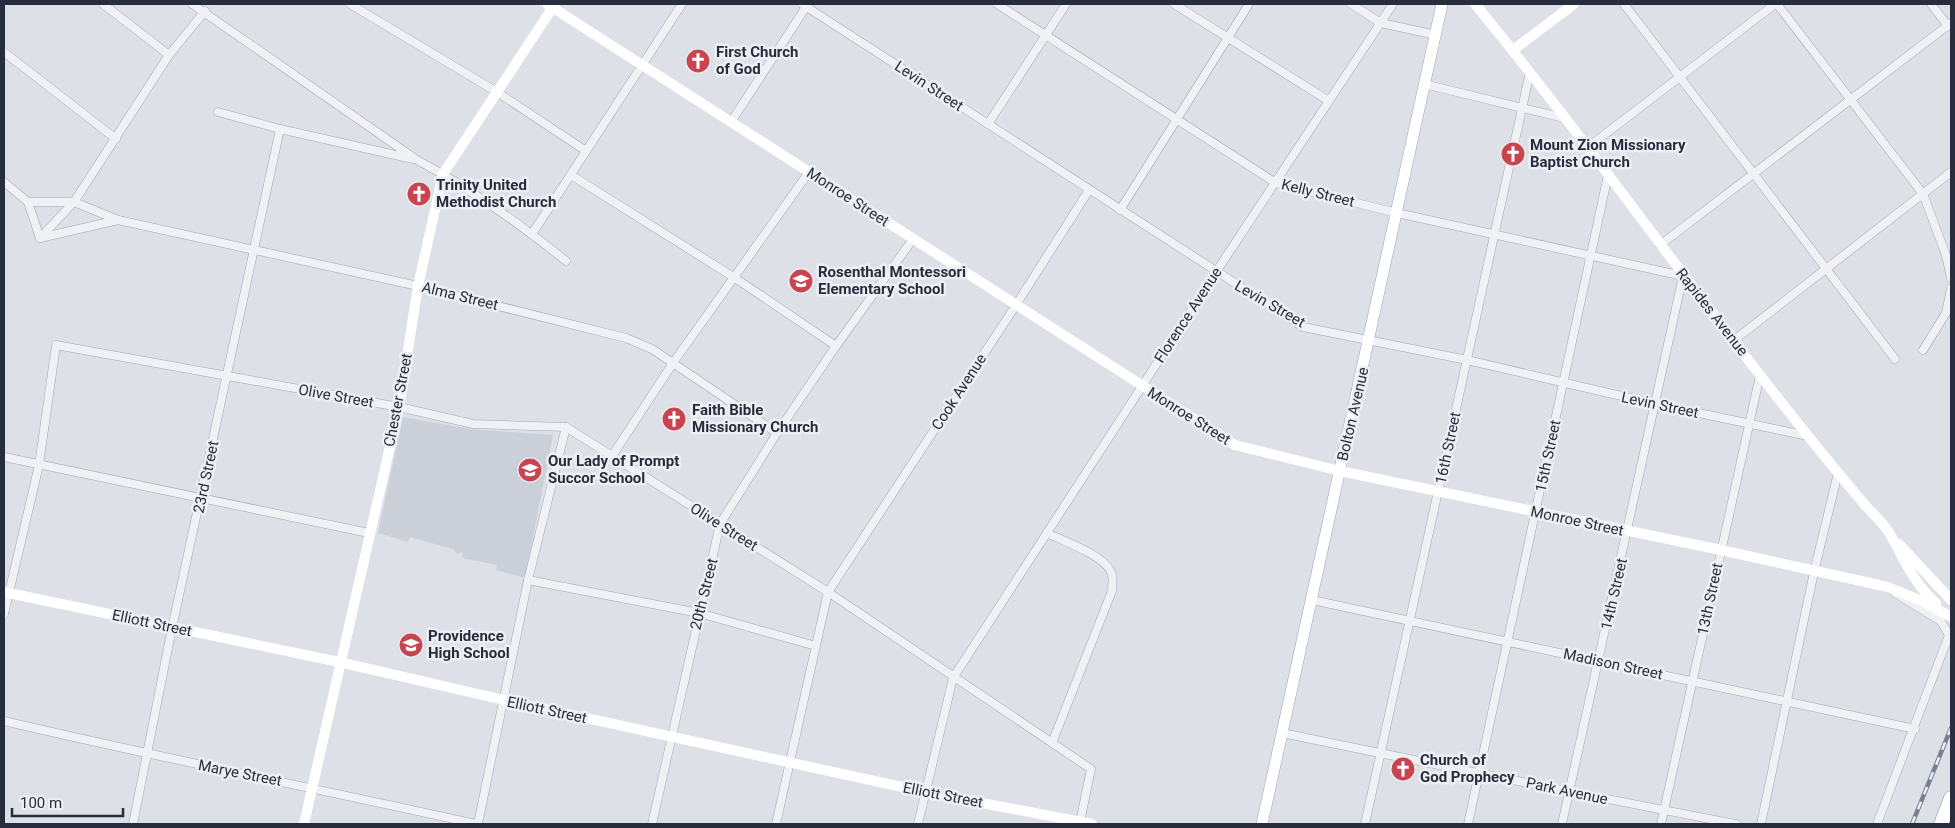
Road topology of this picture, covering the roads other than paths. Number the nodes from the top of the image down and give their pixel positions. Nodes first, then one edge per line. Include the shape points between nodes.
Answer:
1 (102, 4) edge
2 (192, 4) edge
3 (350, 4) edge
4 (682, 4) edge
5 (997, 4) edge
6 (1066, 4) edge
7 (1174, 4) edge
8 (1249, 4) edge
9 (1351, 4) edge
10 (1393, 4) edge
11 (1442, 4) edge
12 (1475, 4) edge
13 (1574, 4) edge
14 (1624, 4) edge
15 (1776, 4) edge
16 (1931, 4) edge
17 (552, 5) edge
18 (806, 5) edge
19 (205, 12) junction
20 (1381, 24) junction
21 (1950, 25) edge
22 (1436, 35) junction
23 (1045, 36) junction
24 (1228, 38) junction
25 (1513, 50) junction
26 (4, 52) edge
27 (170, 55) junction
28 (642, 65) junction
29 (1530, 72) junction
30 (1680, 77) junction
31 (1424, 84) junction
32 (497, 92) junction
33 (1850, 100) junction
34 (1329, 102) junction
35 (1523, 107) junction
36 (218, 112) dead end
37 (1564, 118) junction
38 (1177, 119) junction
39 (731, 122) junction
40 (988, 124) junction
41 (280, 129) junction
42 (116, 139) junction
43 (1587, 148) junction
44 (586, 152) junction
45 (417, 160) junction
46 (808, 172) junction
47 (1951, 172) edge
48 (443, 174) junction
49 (1754, 174) junction
50 (571, 175) junction
51 (1608, 175) junction
52 (4, 182) edge
53 (1276, 183) junction
54 (1088, 190) junction
55 (1922, 194) junction
56 (28, 202) junction
57 (74, 202) junction
58 (1120, 210) junction
59 (1397, 213) junction
60 (118, 220) junction
61 (532, 234) junction
62 (1495, 234) junction
63 (40, 238) junction
64 (913, 239) junction
65 (1660, 245) junction
66 (255, 249) junction
67 (1591, 255) junction
68 (566, 261) dead end
69 (1826, 268) junction
70 (1216, 272) junction
71 (1683, 276) junction
72 (735, 278) junction
73 (1951, 278) edge
74 (418, 286) junction
75 (1951, 288) edge
76 (1016, 305) junction
77 (1370, 340) junction
78 (1733, 341) junction
79 (836, 346) junction
80 (1923, 350) dead end
81 (1895, 359) dead end
82 (1467, 360) junction
83 (673, 363) junction
84 (1760, 375) junction
85 (227, 376) junction
86 (1564, 384) junction
87 (1142, 386) junction
88 (1656, 404) junction
89 (399, 407) junction
90 (1750, 424) junction
91 (566, 427) junction
92 (777, 433) junction
93 (1808, 436) junction
94 (612, 456) junction
95 (4, 457) edge
96 (39, 465) junction
97 (1340, 471) junction
98 (1838, 473) junction
99 (1438, 491) junction
100 (201, 499) junction
101 (1536, 512) junction
102 (720, 524) junction
103 (369, 532) junction
104 (1628, 532) junction
105 (1889, 532) junction
106 (1047, 533) junction
107 (1721, 550) junction
108 (1814, 572) junction
109 (528, 580) junction
110 (1888, 588) junction
111 (6, 592) edge
112 (828, 592) junction
113 (1312, 600) junction
114 (1951, 600) edge
115 (699, 613) junction
116 (4, 614) edge
117 (1951, 618) edge
118 (1409, 622) junction
119 (172, 628) junction
120 (1508, 642) junction
121 (816, 646) junction
122 (1599, 661) junction
123 (340, 662) junction
124 (953, 678) junction
125 (1692, 682) junction
126 (504, 700) junction
127 (1787, 702) junction
128 (4, 721) edge
129 (1915, 728) junction
130 (1282, 733) junction
131 (670, 737) junction
132 (1052, 744) junction
133 (1380, 753) junction
134 (148, 755) junction
135 (790, 763) junction
136 (1480, 772) junction
137 (312, 788) junction
138 (925, 792) junction
139 (1569, 793) junction
140 (1951, 798) edge
141 (1664, 811) junction
142 (1080, 822) junction
143 (133, 824) edge
144 (304, 824) edge
145 (477, 824) edge
146 (652, 824) edge
147 (776, 824) edge
148 (918, 824) edge
149 (1092, 824) edge
150 (1262, 824) edge
151 (1364, 824) edge
152 (1468, 824) edge
153 (1562, 824) edge
154 (1661, 824) edge
155 (1736, 824) edge
156 (1761, 824) edge
157 (1877, 824) edge
158 (1941, 824) edge

1 - 27 street
2 - 19 street
3 - 32 street
4 - 28 street
5 - 23 street, Kelly Street
6 - 23 street
7 - 24 street
8 - 24 street
9 - 20 street
10 - 20 street, Florence Avenue
11 - 22 main road, Bolton Avenue
12 - 25 main road, Rapides Avenue
13 - 25 main road
14 - 30 street
15 - 30 street
15 - 33 street
16 - 21 street
17 - 28 main road, Monroe Street
17 - 32 main road, Chester Street
18 - 39 street
18 - 40 street, Levin Street
19 - 27 street
19 - 45 street
20 - 22 street
20 - 34 street, Florence Avenue
21 - 33 street
22 - 31 main road, Bolton Avenue
23 - 38 street, Kelly Street
23 - 40 street
24 - 34 street
24 - 38 street
25 - 29 main road, Rapides Avenue
26 - 42 street
27 - 42 street
28 - 39 main road, Monroe Street
28 - 44 street
29 - 35 street, 16th Street
29 - 37 main road, Rapides Avenue
30 - 43 street
30 - 49 street
31 - 35 street
31 - 59 main road, Bolton Avenue
32 - 44 street
32 - 48 main road, Chester Street
33 - 49 street
33 - 55 street
34 - 53 street, Florence Avenue
35 - 37 street
35 - 62 street, 16th Street
36 - 41 street
37 - 43 main road, Rapides Avenue
38 - 53 street, Kelly Street
38 - 58 street
39 - 46 main road, Monroe Street
40 - 54 street, Levin Street
41 - 45 street
41 - 66 street, 23rd Street
42 - 57 street
43 - 51 main road, Rapides Avenue
44 - 50 street
45 - 48 street
46 - 64 main road, Monroe Street
46 - 72 street
47 - 55 street
48 - 61 street
48 - 74 main road, Chester Street
49 - 65 street
49 - 69 street
50 - 61 street
50 - 72 street
51 - 65 main road, Rapides Avenue
51 - 67 street, 15th Street
52 - 56 street
53 - 59 street, Kelly Street
53 - 70 street, Florence Avenue
54 - 58 street, Levin Street
54 - 76 street, Cook Avenue
55 - 69 street
55 - 73 street via 1946,255
56 - 57 street, Alma Street
56 - 63 street
57 - 60 street, Alma Street
57 - 63 street
58 - 70 street, Levin Street
59 - 62 street, Kelly Street
59 - 77 main road, Bolton Avenue
60 - 63 street, Alma Street
60 - 66 street, Alma Street
61 - 68 street
62 - 67 street, Kelly Street
62 - 82 street, 16th Street
64 - 76 main road, Monroe Street
64 - 79 street, 20th Street
65 - 71 main road, Rapides Avenue
66 - 74 street, Alma Street
66 - 85 street, 23rd Street
67 - 71 street, Kelly Street
67 - 86 street, 15th Street
69 - 78 street
69 - 81 street
70 - 77 street, Levin Street via 1303,326
70 - 87 street, Florence Avenue
71 - 78 main road, Rapides Avenue
71 - 88 street, 14th Street
72 - 79 street
72 - 83 street
74 - 83 street, Alma Street via 626,338
74 - 89 main road, Chester Street
75 - 80 street via 1946,313
76 - 87 main road, Monroe Street
76 - 112 street, Cook Avenue
77 - 82 street, Levin Street
77 - 97 main road, Bolton Avenue
78 - 84 main road, Rapides Avenue
79 - 92 street, 20th Street
82 - 86 street, Levin Street
82 - 99 street, 16th Street
83 - 92 street, Alma Street
83 - 94 street
84 - 90 street, 13th Street
84 - 93 main road, Rapides Avenue
85 - 89 street, Olive Street
85 - 96 street, Olive Street via 56,345
85 - 100 street, 23rd Street
86 - 88 street, Levin Street
86 - 101 street, 15th Street
87 - 97 main road, Monroe Street via 1235,445
87 - 106 street, Florence Avenue
88 - 90 street, Levin Street
88 - 104 street, 14th Street
89 - 91 street, Olive Street via 473,424
89 - 103 main road, Chester Street
90 - 93 street, Levin Street
90 - 107 street, 13th Street
91 - 94 street, Olive Street
91 - 109 street
92 - 102 street, 20th Street
93 - 98 main road, Rapides Avenue
94 - 102 street, Olive Street
95 - 96 street
96 - 100 street
96 - 111 street
97 - 99 main road, Monroe Street
97 - 113 main road, Bolton Avenue
98 - 105 main road, Rapides Avenue
98 - 108 street
99 - 101 main road, Monroe Street
99 - 118 street, 16th Street
100 - 103 street
100 - 119 street, 23rd Street
101 - 104 main road, Monroe Street
101 - 120 street, 15th Street
102 - 112 street, Olive Street
102 - 115 street, 20th Street
103 - 123 main road, Chester Street
104 - 107 main road, Monroe Street
104 - 122 street, 14th Street
105 - 114 main road
105 - 117 main road, Rapides Avenue via 1911,575 1924,593
106 - 124 street, Florence Avenue
106 - 132 street via 1101,560 1110,570 1113,580 1112,591
107 - 108 main road, Monroe Street
107 - 125 street, 13th Street
108 - 110 main road, Monroe Street
108 - 127 street
109 - 115 street
109 - 126 street
110 - 117 main road, Monroe Street via 1922,600
110 - 129 street via 1941,621 1948,630 1947,642
111 - 116 street
111 - 119 main road, Elliott Street
112 - 121 street
112 - 124 street, Olive Street
113 - 118 street, Madison Street
113 - 130 main road, Bolton Avenue
115 - 121 street
115 - 131 street, 20th Street
118 - 120 street, Madison Street
118 - 133 street, 16th Street
119 - 123 main road, Elliott Street
119 - 134 street, 23rd Street
120 - 122 street, Madison Street
120 - 136 street, 15th Street
121 - 135 street
122 - 125 street, Madison Street
122 - 139 street, 14th Street
123 - 126 main road, Elliott Street
123 - 137 main road, Chester Street
124 - 132 street, Olive Street
124 - 138 street, Florence Avenue
125 - 127 street, Madison Street
125 - 141 street, 13th Street
126 - 131 main road, Elliott Street
126 - 145 street
127 - 129 street, Madison Street
127 - 156 street
128 - 134 street, Marye Street
129 - 157 street
130 - 133 street, Park Avenue
130 - 150 main road, Bolton Avenue
131 - 135 main road, Elliott Street
131 - 146 street, 20th Street
132 - 142 street, Olive Street via 1091,769
133 - 136 street, Park Avenue
133 - 151 street, 16th Street
134 - 137 street, Marye Street
134 - 143 street, 23rd Street
135 - 138 main road, Elliott Street
135 - 147 street
136 - 139 street, Park Avenue
136 - 152 street, 15th Street
137 - 144 main road, Chester Street
137 - 145 street, Marye Street
138 - 142 main road, Elliott Street
138 - 148 street, Florence Avenue
139 - 141 street, Park Avenue
139 - 153 street, 14th Street
140 - 158 highway
141 - 154 street, 13th Street
141 - 155 street, Park Avenue
142 - 149 main road, Elliott Street

